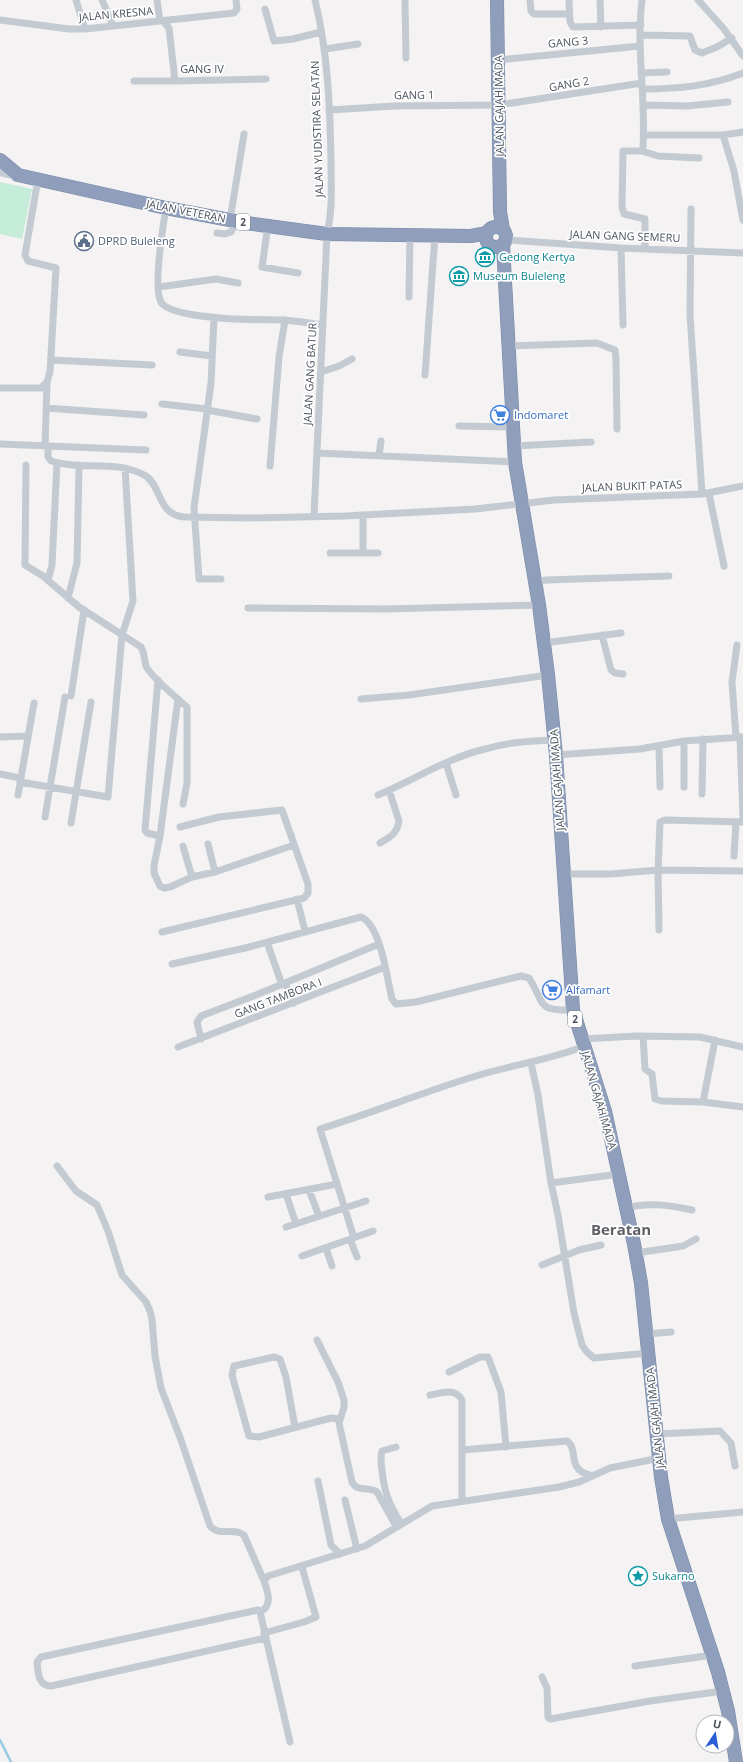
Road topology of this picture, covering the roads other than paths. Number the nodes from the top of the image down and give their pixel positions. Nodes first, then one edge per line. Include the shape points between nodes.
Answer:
1 (76, 0) edge
2 (102, 0) edge
3 (157, 0) edge
4 (236, 0) edge
5 (315, 0) edge
6 (405, 0) edge
7 (497, 0) edge
8 (530, 0) edge
9 (569, 0) edge
10 (600, 0) edge
11 (642, 0) edge
12 (698, 0) edge
13 (265, 9) dead end
14 (570, 14) junction
15 (0, 20) edge
16 (161, 21) junction
17 (641, 25) junction
18 (113, 26) junction
19 (601, 27) junction
20 (85, 29) junction
21 (321, 32) junction
22 (640, 35) junction
23 (732, 38) junction
24 (358, 44) dead end
25 (640, 46) junction
26 (325, 49) junction
27 (743, 56) edge
28 (406, 58) dead end
29 (498, 60) junction
30 (667, 72) dead end
31 (641, 73) junction
32 (743, 73) edge
33 (266, 79) dead end
34 (134, 81) dead end
35 (175, 81) junction
36 (642, 86) junction
37 (728, 102) dead end
38 (499, 105) junction
39 (644, 105) junction
40 (329, 110) junction
41 (743, 132) edge
42 (244, 134) dead end
43 (644, 135) junction
44 (723, 135) junction
45 (642, 151) junction
46 (699, 158) dead end
47 (0, 160) edge
48 (0, 171) edge
49 (18, 175) junction
50 (38, 179) junction
51 (166, 208) junction
52 (691, 209) dead end
53 (743, 220) edge
54 (234, 221) junction
55 (268, 226) junction
56 (217, 233) dead end
57 (327, 234) junction
58 (410, 235) junction
59 (435, 235) junction
60 (496, 238) junction
61 (621, 248) junction
62 (645, 248) junction
63 (690, 250) junction
64 (743, 253) edge
65 (298, 273) dead end
66 (238, 283) dead end
67 (159, 287) junction
68 (409, 297) dead end
69 (214, 318) junction
70 (285, 320) junction
71 (323, 324) junction
72 (623, 325) dead end
73 (509, 346) junction
74 (180, 352) dead end
75 (212, 356) junction
76 (352, 359) dead end
77 (51, 360) junction
78 (152, 365) dead end
79 (321, 372) junction
80 (425, 375) dead end
81 (47, 382) junction
82 (0, 388) edge
83 (162, 404) dead end
84 (46, 408) junction
85 (207, 409) junction
86 (144, 415) dead end
87 (257, 419) dead end
88 (460, 426) dead end
89 (513, 427) junction
90 (617, 429) dead end
91 (381, 441) dead end
92 (591, 442) dead end
93 (0, 444) edge
94 (46, 446) junction
95 (514, 446) junction
96 (146, 450) dead end
97 (317, 453) junction
98 (379, 455) junction
99 (515, 462) junction
100 (57, 463) junction
101 (26, 465) dead end
102 (79, 465) junction
103 (270, 466) dead end
104 (125, 468) junction
105 (743, 486) edge
106 (705, 494) junction
107 (522, 504) junction
108 (363, 515) junction
109 (314, 516) junction
110 (194, 517) junction
111 (330, 553) dead end
112 (363, 553) junction
113 (378, 553) dead end
114 (724, 566) dead end
115 (669, 576) dead end
116 (222, 579) dead end
117 (48, 580) junction
118 (535, 582) junction
119 (68, 598) junction
120 (539, 604) junction
121 (248, 608) dead end
122 (84, 610) junction
123 (621, 633) dead end
124 (122, 635) junction
125 (602, 635) junction
126 (544, 643) junction
127 (737, 645) dead end
128 (623, 674) dead end
129 (548, 675) junction
130 (158, 680) junction
131 (178, 699) junction
132 (361, 699) dead end
133 (91, 702) dead end
134 (34, 703) dead end
135 (27, 736) junction
136 (0, 737) edge
137 (740, 737) edge
138 (703, 739) junction
139 (555, 740) junction
140 (684, 741) junction
141 (659, 746) junction
142 (556, 755) junction
143 (446, 763) junction
144 (0, 774) edge
145 (20, 780) junction
146 (684, 786) dead end
147 (50, 787) junction
148 (660, 787) dead end
149 (389, 790) junction
150 (77, 792) junction
151 (702, 794) dead end
152 (18, 795) dead end
153 (378, 795) dead end
154 (456, 795) dead end
155 (183, 804) dead end
156 (45, 817) dead end
157 (743, 818) edge
158 (739, 822) edge
159 (72, 823) dead end
160 (180, 827) dead end
161 (160, 836) junction
162 (735, 838) junction
163 (743, 838) edge
164 (380, 843) dead end
165 (208, 844) dead end
166 (294, 845) junction
167 (183, 846) dead end
168 (734, 856) dead end
169 (658, 870) junction
170 (743, 871) edge
171 (215, 872) junction
172 (564, 874) junction
173 (192, 877) junction
174 (297, 899) junction
175 (659, 930) dead end
176 (305, 931) junction
177 (162, 932) dead end
178 (267, 942) junction
179 (379, 944) junction
180 (172, 964) dead end
181 (385, 967) junction
182 (284, 984) junction
183 (294, 1003) junction
184 (573, 1010) junction
185 (643, 1036) junction
186 (201, 1039) junction
187 (715, 1040) junction
188 (583, 1043) junction
189 (743, 1047) edge
190 (178, 1048) dead end
191 (531, 1063) junction
192 (703, 1102) junction
193 (743, 1107) edge
194 (57, 1166) dead end
195 (619, 1174) junction
196 (551, 1183) junction
197 (337, 1184) junction
198 (309, 1190) junction
199 (286, 1194) junction
200 (268, 1197) dead end
201 (366, 1201) dead end
202 (344, 1208) junction
203 (626, 1208) junction
204 (692, 1210) dead end
205 (319, 1216) junction
206 (296, 1224) junction
207 (286, 1227) dead end
208 (373, 1231) dead end
209 (352, 1238) junction
210 (696, 1239) dead end
211 (601, 1245) dead end
212 (326, 1248) junction
213 (636, 1253) junction
214 (302, 1256) dead end
215 (564, 1256) junction
216 (356, 1257) dead end
217 (542, 1265) dead end
218 (332, 1266) dead end
219 (671, 1332) dead end
220 (647, 1334) junction
221 (317, 1340) dead end
222 (649, 1353) junction
223 (449, 1372) dead end
224 (430, 1395) dead end
225 (339, 1419) junction
226 (296, 1427) junction
227 (657, 1434) junction
228 (396, 1447) dead end
229 (506, 1448) junction
230 (462, 1450) junction
231 (660, 1458) junction
232 (735, 1466) dead end
233 (590, 1475) junction
234 (318, 1481) dead end
235 (345, 1500) dead end
236 (462, 1500) junction
237 (743, 1512) edge
238 (668, 1519) junction
239 (398, 1525) junction
240 (357, 1549) junction
241 (340, 1554) junction
242 (302, 1566) junction
243 (264, 1581) junction
244 (260, 1612) junction
245 (265, 1635) junction
246 (713, 1655) junction
247 (635, 1666) dead end
248 (542, 1677) dead end
249 (723, 1691) junction
250 (290, 1742) dead end
251 (736, 1762) edge

1 - 20 street
2 - 18 street
3 - 16 street
4 - 16 street, JALAN KRESNA via 237,9 234,13
5 - 21 street, JALAN YUDISTIRA SELATAN
6 - 28 street
7 - 29 highway, JALAN GAJAH MADA / 2
8 - 14 street via 531,11 534,14
9 - 14 street
10 - 19 street
11 - 17 street
12 - 23 street
13 - 21 street via 274,41
14 - 19 street via 573,27
15 - 20 street, JALAN KRESNA
16 - 18 street, JALAN KRESNA
16 - 35 street, GANG IV via 169,28
17 - 19 street
17 - 22 street
18 - 20 street, JALAN KRESNA
21 - 26 street, JALAN YUDISTIRA SELATAN
22 - 23 street via 690,36 695,50 702,53 717,48
22 - 25 street
23 - 27 street
24 - 26 street
25 - 29 street, GANG 3
25 - 31 street
26 - 40 street, JALAN YUDISTIRA SELATAN
29 - 38 highway, JALAN GAJAH MADA / 2
30 - 31 street
31 - 36 street
32 - 36 street, GANG 2 via 679,89
33 - 35 street, GANG IV
34 - 35 street
36 - 38 street, GANG 2
36 - 39 street
37 - 39 street via 688,106
38 - 40 street, GANG 1 via 395,106
38 - 60 highway, JALAN GAJAH MADA / 2 via 500,212
39 - 43 street
40 - 57 street, JALAN YUDISTIRA SELATAN via 332,199
41 - 44 street
42 - 54 street
43 - 44 street
43 - 45 street
44 - 53 street via 734,171
45 - 46 street via 658,156
45 - 62 street via 623,151 622,207 624,214 645,219
47 - 49 highway, 2
48 - 49 main road, JALAN VETERAN
49 - 50 highway, JALAN VETERAN / 2
50 - 51 highway, JALAN VETERAN / 2
50 - 77 street via 25,255 28,261 56,268
51 - 54 highway, JALAN VETERAN / 2
51 - 67 street
52 - 63 street
54 - 55 highway, JALAN VETERAN / 2
54 - 56 street via 231,232
55 - 57 highway, JALAN VETERAN / 2
55 - 65 street via 262,266
57 - 58 highway, JALAN VETERAN / 2
57 - 71 street, JALAN GANG BATUR
58 - 59 highway, JALAN VETERAN / 2
58 - 68 street
59 - 60 highway, JALAN VETERAN / 2
59 - 80 street
60 - 61 street, JALAN GANG SEMERU
60 - 73 highway, JALAN GAJAH MADA / 2 via 503,261
61 - 62 street, JALAN GANG SEMERU
61 - 72 street
62 - 63 street, JALAN GANG SEMERU
63 - 64 street, JALAN GANG SEMERU
63 - 106 street via 690,315
66 - 67 street via 216,279
67 - 69 street via 160,300 168,309
69 - 70 street
69 - 75 street
70 - 71 street
70 - 103 street via 279,357
71 - 79 street, JALAN GANG BATUR
73 - 89 highway, JALAN GAJAH MADA / 2
73 - 90 street via 597,343 615,350
74 - 75 street
75 - 85 street
76 - 79 street
77 - 78 street
77 - 81 street
79 - 97 street, JALAN GANG BATUR
81 - 82 street via 38,388
81 - 84 street
83 - 85 street
84 - 86 street
84 - 94 street
85 - 87 street
85 - 110 street
88 - 89 street
89 - 95 highway, JALAN GAJAH MADA / 2
91 - 98 street
92 - 95 street
93 - 94 street
94 - 96 street
94 - 100 street via 48,457
95 - 99 highway, JALAN GAJAH MADA / 2
97 - 98 street
97 - 109 street, JALAN GANG BATUR
98 - 99 street
99 - 107 highway, JALAN GAJAH MADA / 2
100 - 102 street
100 - 117 street via 52,565
101 - 117 street via 24,563 26,567
102 - 104 street
102 - 119 street via 77,557
104 - 110 street via 147,477 168,510 175,516
104 - 124 street via 133,602
105 - 106 street, JALAN BUKIT PATAS
106 - 107 street, JALAN BUKIT PATAS via 598,497
106 - 114 street
107 - 108 street
107 - 118 highway, JALAN GAJAH MADA / 2
108 - 109 street
108 - 112 street
109 - 110 street
110 - 116 street via 199,579
111 - 112 street
112 - 113 street
115 - 118 street
117 - 119 street
118 - 120 highway, JALAN GAJAH MADA / 2
119 - 122 street
120 - 121 street via 386,609
120 - 126 highway, JALAN GAJAH MADA / 2
122 - 124 street
122 - 147 street
123 - 125 street
124 - 130 street via 142,647 146,654 147,666
124 - 150 street via 108,796
125 - 126 street
125 - 128 street via 611,670
126 - 129 highway, JALAN GAJAH MADA / 2
127 - 137 street via 732,682
129 - 132 street via 409,695
129 - 139 highway, JALAN GAJAH MADA / 2
130 - 131 street
130 - 161 street via 145,830
131 - 155 street via 187,707 187,782
131 - 161 street
133 - 150 street
134 - 135 street
135 - 136 street
135 - 145 street
137 - 138 street
137 - 157 street
138 - 140 street
138 - 151 street
139 - 142 highway, JALAN GAJAH MADA / 2
139 - 143 street via 525,741 497,746
140 - 141 street
140 - 146 street
141 - 142 street
141 - 148 street
142 - 172 highway, JALAN GAJAH MADA / 2
143 - 149 street
143 - 154 street
144 - 145 street
145 - 147 street
145 - 152 street
147 - 150 street
147 - 156 street
149 - 153 street
149 - 164 street via 399,821 394,834
150 - 159 street
158 - 162 street
158 - 169 street via 661,821
160 - 166 street via 219,817 282,810
161 - 173 street via 154,866 154,873 160,886 170,887
162 - 163 street
162 - 168 street
165 - 171 street
166 - 171 street
166 - 174 street via 309,889 307,895
167 - 173 street
169 - 170 street
169 - 172 street
169 - 175 street
171 - 173 street
172 - 184 highway, JALAN GAJAH MADA / 2
174 - 176 street
174 - 177 street
176 - 178 street
176 - 179 street via 361,916 371,925
178 - 180 street
178 - 182 street
179 - 181 street
179 - 182 street
181 - 183 street, GANG TAMBORA I
181 - 184 street via 392,999 398,1004 521,976 530,978 545,1007 552,1010
182 - 183 street
182 - 186 street via 201,1016 197,1022
183 - 186 street, GANG TAMBORA I
184 - 188 highway, JALAN GAJAH MADA / 2
185 - 187 street via 700,1037
185 - 188 street
185 - 192 street via 645,1069 652,1074 655,1099
186 - 190 street, GANG TAMBORA I
187 - 189 street
187 - 192 street
188 - 191 street via 563,1055
188 - 195 highway, JALAN GAJAH MADA / 2 via 605,1111
191 - 196 street
191 - 197 street via 500,1069 439,1088 320,1130
192 - 193 street
194 - 243 street via 76,1191 97,1205 122,1275 146,1302 150,1311 161,1388 189,1461 207,1519 213,1529 244,1535
195 - 196 street
195 - 203 highway, JALAN GAJAH MADA / 2
196 - 215 street
197 - 198 street
197 - 202 street
198 - 199 street
198 - 205 street
199 - 200 street
199 - 206 street
201 - 202 street
202 - 205 street
202 - 209 street
203 - 204 street via 648,1204
203 - 213 highway, JALAN GAJAH MADA / 2
205 - 206 street
206 - 207 street
208 - 209 street
209 - 212 street
209 - 216 street
210 - 213 street via 683,1246
211 - 215 street
212 - 214 street
212 - 218 street
213 - 220 highway, JALAN GAJAH MADA / 2
215 - 217 street
215 - 222 street via 576,1324 586,1352 598,1358
219 - 220 street
220 - 222 highway, JALAN GAJAH MADA / 2
221 - 225 street via 344,1400
222 - 227 highway, JALAN GAJAH MADA / 2
223 - 229 street via 480,1356 488,1357 501,1392
224 - 230 street via 449,1392 460,1396
225 - 226 street via 331,1418
225 - 239 street via 342,1446 353,1485 359,1489 372,1489 377,1492
226 - 226 street via 280,1359 274,1357 234,1366 232,1375 249,1436 259,1437
227 - 231 highway, JALAN GAJAH MADA / 2
227 - 232 street via 720,1431 731,1443
228 - 239 street via 382,1451 381,1459 387,1500
229 - 230 street
229 - 233 street via 567,1441 577,1468
230 - 236 street
231 - 233 street via 621,1465
231 - 238 highway, JALAN GAJAH MADA / 2
233 - 236 street via 578,1482 559,1487
234 - 241 street via 331,1546
235 - 240 street
236 - 239 street via 432,1506
237 - 238 street
238 - 246 highway, JALAN GAJAH MADA / 2
239 - 240 street
240 - 241 street
241 - 242 street
242 - 243 street via 273,1575
242 - 245 street via 316,1617
243 - 244 street via 269,1603
244 - 245 street
244 - 245 street via 252,1610 41,1656 37,1662 39,1677 46,1686 56,1686
245 - 250 street
246 - 247 street
246 - 249 highway, JALAN GAJAH MADA / 2
248 - 249 street via 548,1688 548,1717 554,1720 650,1701
249 - 251 highway, JALAN GAJAH MADA / 2

